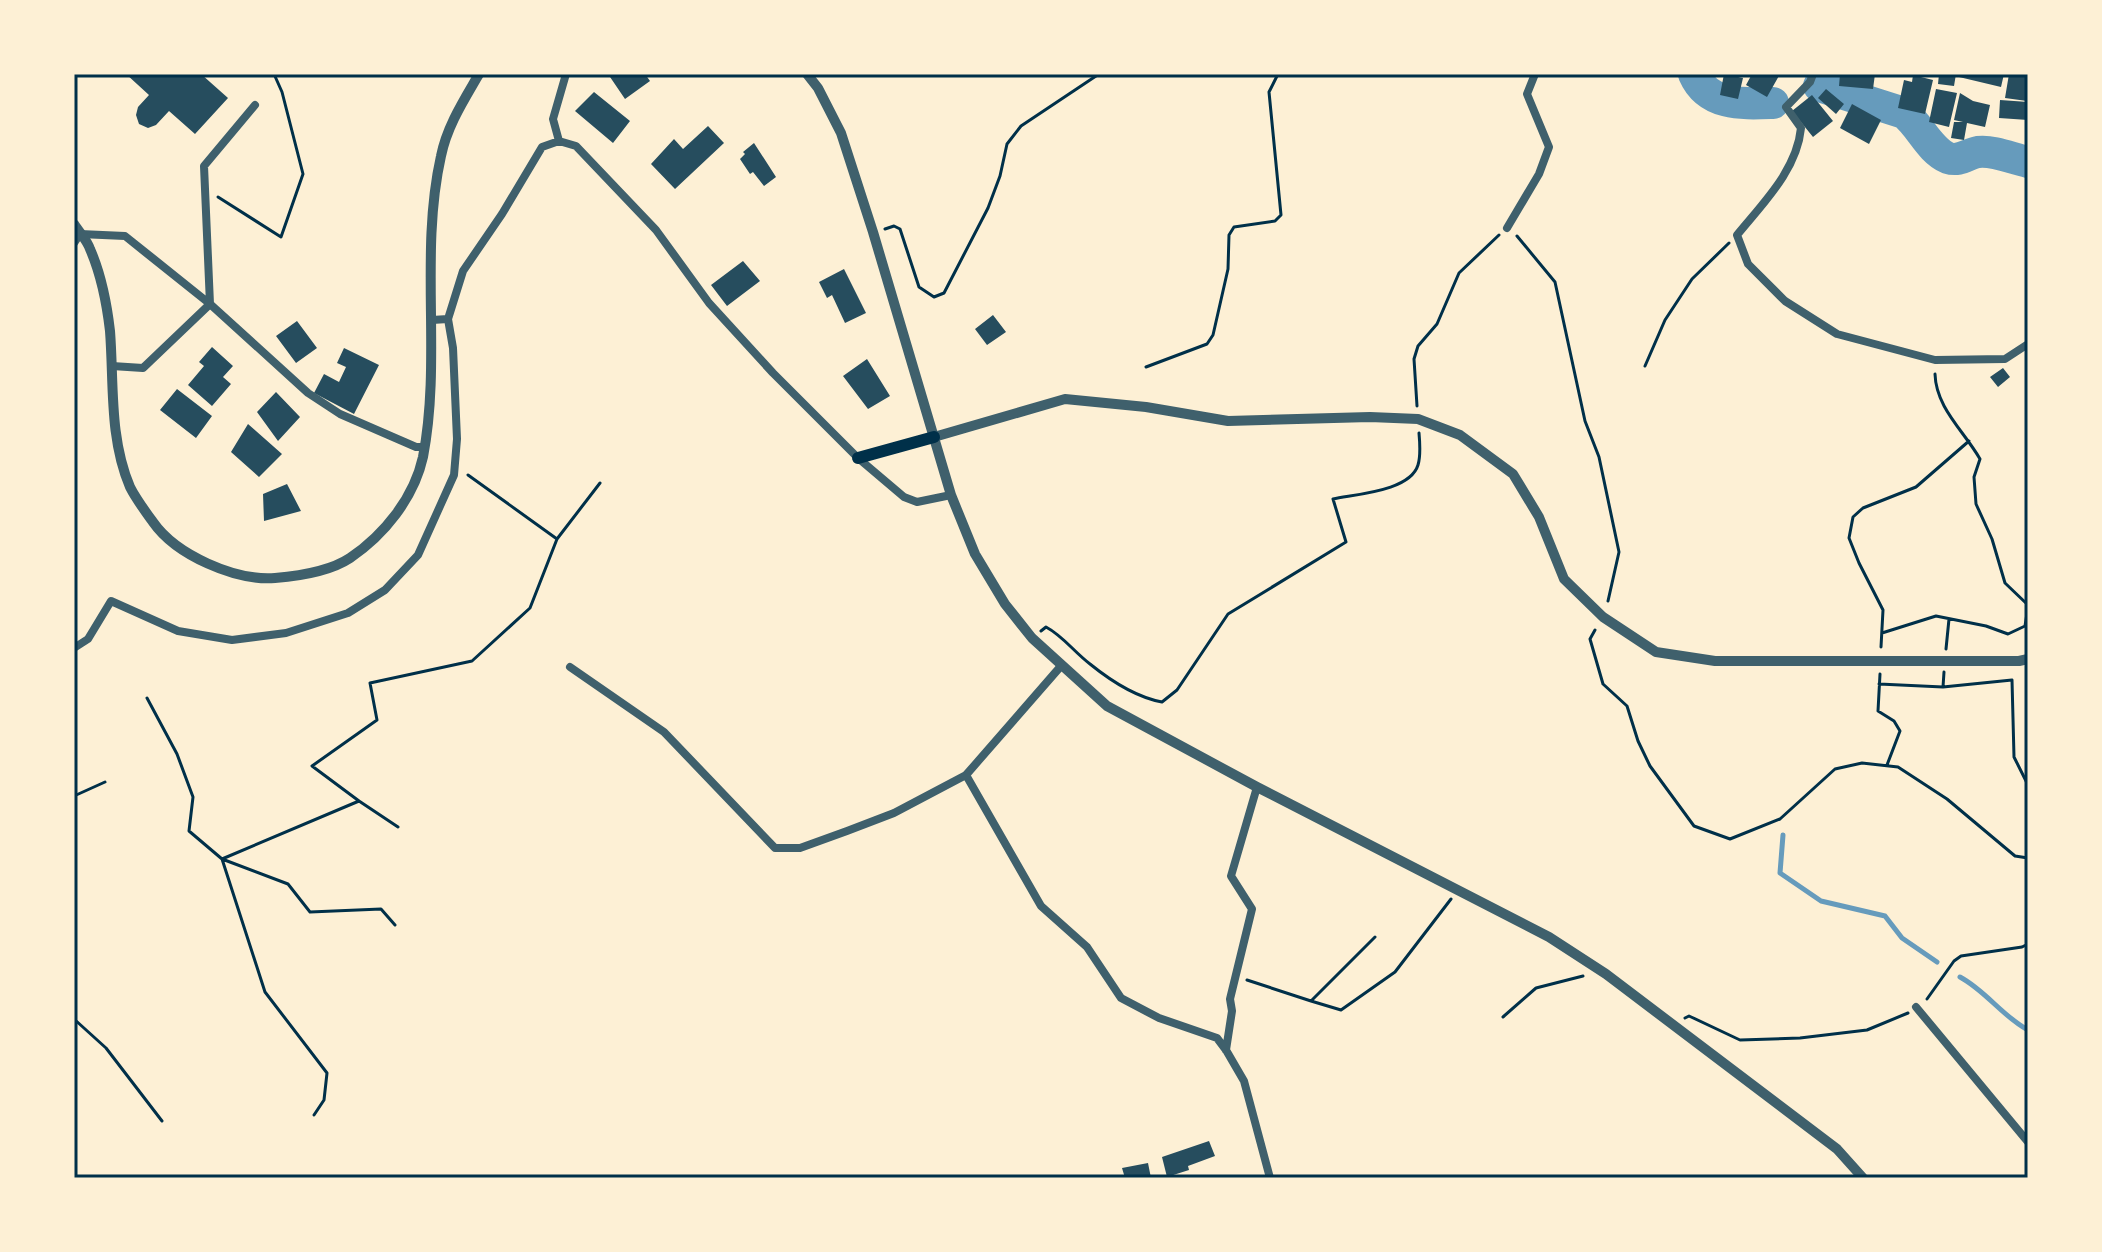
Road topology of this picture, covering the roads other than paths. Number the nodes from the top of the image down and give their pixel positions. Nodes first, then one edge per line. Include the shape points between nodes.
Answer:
1 (479, 74) edge
2 (566, 74) edge
3 (807, 74) edge
4 (1535, 74) edge
5 (1813, 74) edge
6 (255, 105) dead end
7 (559, 141) junction
8 (1507, 228) road end
9 (76, 234) edge
10 (210, 304) junction
11 (448, 319) junction
12 (432, 320) junction
13 (2028, 344) edge
14 (112, 366) junction
15 (934, 437) junction
16 (423, 447) junction
17 (858, 458) junction
18 (951, 495) junction
19 (74, 648) edge
20 (2028, 659) edge
21 (1061, 666) junction
22 (570, 667) dead end
23 (966, 775) junction
24 (1257, 787) junction
25 (1916, 1007) road end
26 (1226, 1050) junction
27 (2028, 1142) edge
28 (1270, 1178) edge
29 (1863, 1178) edge

1 - 12 street via 457,111 441,155
2 - 7 street via 553,119
3 - 15 street via 841,133
4 - 8 street via 1527,94 1549,147
5 - 13 street via 1786,107 1801,128 1799,146 1737,235 1748,264 1785,301 1837,334 1935,360 2005,359
6 - 10 street via 204,166
7 - 11 street via 542,147 463,271
7 - 17 street via 576,146 656,230 709,303
9 - 10 street via 125,236
9 - 14 street via 90,248 105,301
10 - 14 street via 143,368
10 - 16 street via 308,393 340,414
11 - 12 street
11 - 19 street via 457,439 454,475 418,555 385,590 348,613 286,633 232,640 178,631 111,601 88,639
12 - 16 street
14 - 16 street via 114,416 130,487 165,536 209,565 244,576 311,573 349,559 396,516
15 - 17 main road
15 - 18 street
15 - 20 street via 1065,399 1228,421 1418,419 1460,435 1513,474 1539,517 1564,579 1603,617 1656,652 1715,661
17 - 18 street via 904,497 917,502
18 - 21 street via 975,554 1005,604
21 - 23 street
21 - 24 street via 1107,706
22 - 23 street via 664,732 775,848 800,848 847,831
23 - 26 street via 1041,906 1087,947 1121,998 1217,1038
24 - 26 street via 1231,876 1252,909 1230,999
24 - 29 street via 1549,937 1674,1024 1837,1149
25 - 27 street
26 - 28 street via 1244,1081

